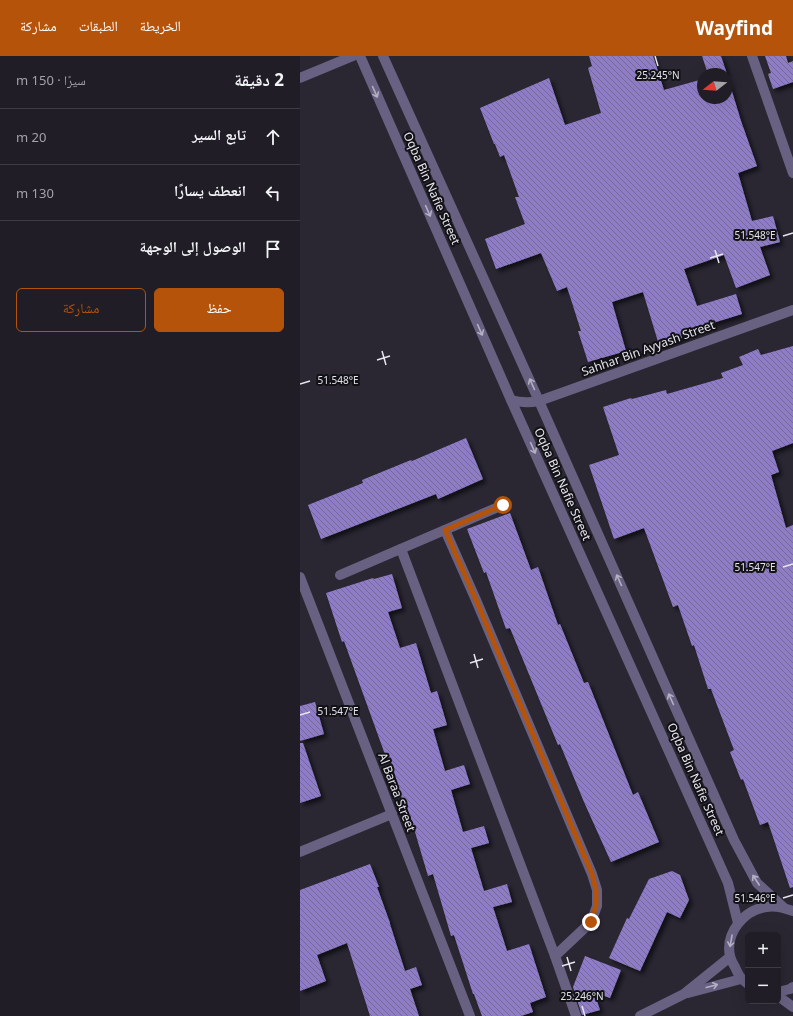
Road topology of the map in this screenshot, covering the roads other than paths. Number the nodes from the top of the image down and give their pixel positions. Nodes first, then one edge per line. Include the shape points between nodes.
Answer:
1 (353, 56) edge
2 (360, 56) edge
3 (384, 56) edge
4 (752, 56) edge
5 (300, 78) edge
6 (793, 173) edge
7 (793, 310) edge
8 (511, 400) junction
9 (539, 401) junction
10 (503, 505) dead end
11 (445, 530) junction
12 (402, 549) junction
13 (340, 575) dead end
14 (300, 577) edge
15 (392, 814) junction
16 (300, 852) edge
17 (783, 907) junction
18 (793, 912) edge
19 (738, 923) junction
20 (555, 956) junction
21 (730, 957) junction
22 (744, 981) edge
23 (793, 987) edge
24 (781, 991) edge
25 (684, 994) junction
26 (781, 998) edge
27 (793, 1007) edge
28 (470, 1016) edge
29 (576, 1016) edge
30 (640, 1016) edge

1 - 5 street
2 -> 8 street, Oqba Bin Nafie Street
9 -> 3 street, Oqba Bin Nafie Street
4 - 6 street
7 - 9 street, Sahhar Bin Ayyash Street
8 - 9 street, Sahhar Bin Ayyash Street via 525,403
8 -> 19 street, Oqba Bin Nafie Street via 728,883
17 -> 9 street, Oqba Bin Nafie Street via 757,883 734,840
10 - 11 street
11 - 12 street
11 - 20 street via 592,874 596,906 591,922
12 - 13 street
12 - 20 street
14 - 15 street, Al Baraa Street
15 - 16 street
15 - 28 street, Al Baraa Street
17 - 18 street
17 - 19 street via 766,906 750,912
19 -> 21 street via 730,940
20 - 29 street
21 - 22 street
21 - 25 street
25 -> 22 street
23 - 24 street
25 - 30 street
26 - 27 street

